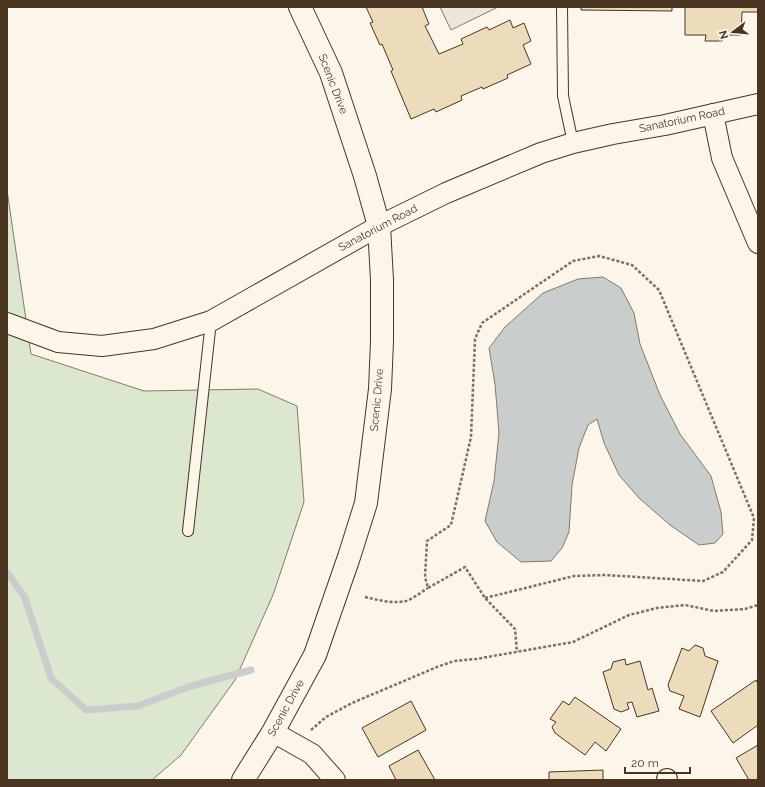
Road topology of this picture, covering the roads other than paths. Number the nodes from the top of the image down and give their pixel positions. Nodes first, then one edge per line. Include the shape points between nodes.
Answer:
1 (300, 7) edge
2 (562, 7) edge
3 (758, 104) edge
4 (713, 114) junction
5 (573, 143) junction
6 (379, 226) junction
7 (758, 243) edge
8 (212, 321) junction
9 (7, 323) edge
10 (188, 531) dead end
11 (273, 732) junction
12 (243, 780) edge
13 (335, 780) edge

1 - 6 street, Scenic Drive via 331,73
2 - 5 lane via 563,96
3 - 4 street, Sanatorium Road
4 - 5 street, Sanatorium Road
4 - 7 street via 722,158
5 - 6 street, Sanatorium Road via 541,153 446,193
6 - 8 street, Sanatorium Road
6 - 11 street, Scenic Drive via 382,287 380,389 366,503 315,655
8 - 9 street, Sanatorium Road via 154,339 102,346 58,342
8 - 10 lane
11 - 12 street, Scenic Drive
11 - 13 street via 312,754

